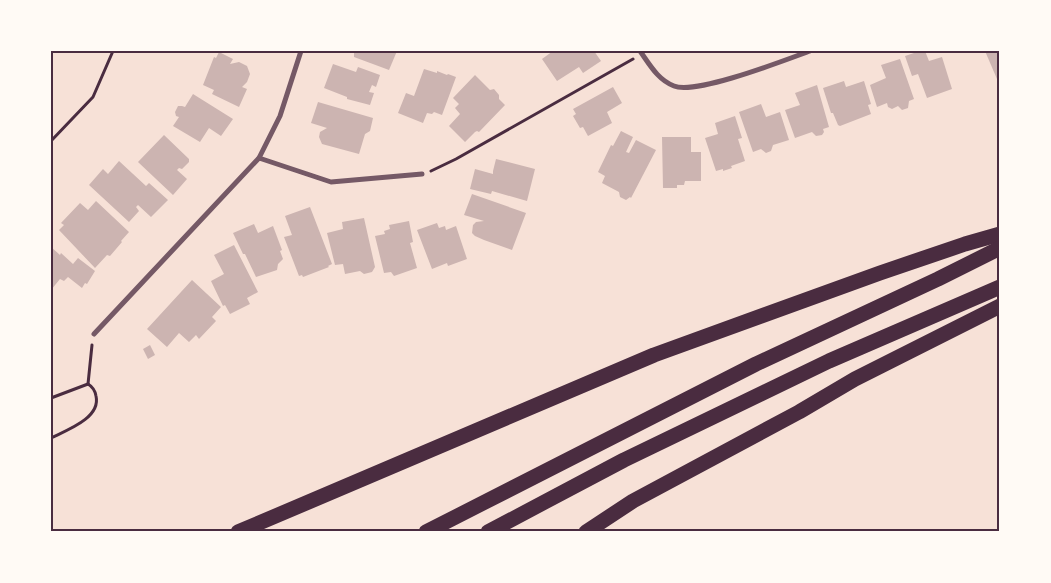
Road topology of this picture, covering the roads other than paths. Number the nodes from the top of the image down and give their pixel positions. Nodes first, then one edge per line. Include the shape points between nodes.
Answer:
1 (301, 51) edge
2 (810, 51) edge
3 (641, 53) edge
4 (259, 158) junction
5 (422, 174) road end
6 (1000, 234) edge
7 (1000, 248) edge
8 (1000, 287) edge
9 (1000, 306) edge
10 (94, 334) road end
11 (238, 532) edge
12 (426, 532) edge
13 (488, 532) edge
14 (586, 532) edge

1 - 4 street via 280,116
2 - 3 street via 698,87 675,87 656,74
4 - 5 street via 331,182
4 - 10 street
6 - 11 highway via 880,273 654,355
7 - 12 highway via 756,364
8 - 13 highway via 829,362 624,460
9 - 14 highway via 855,380 632,502

